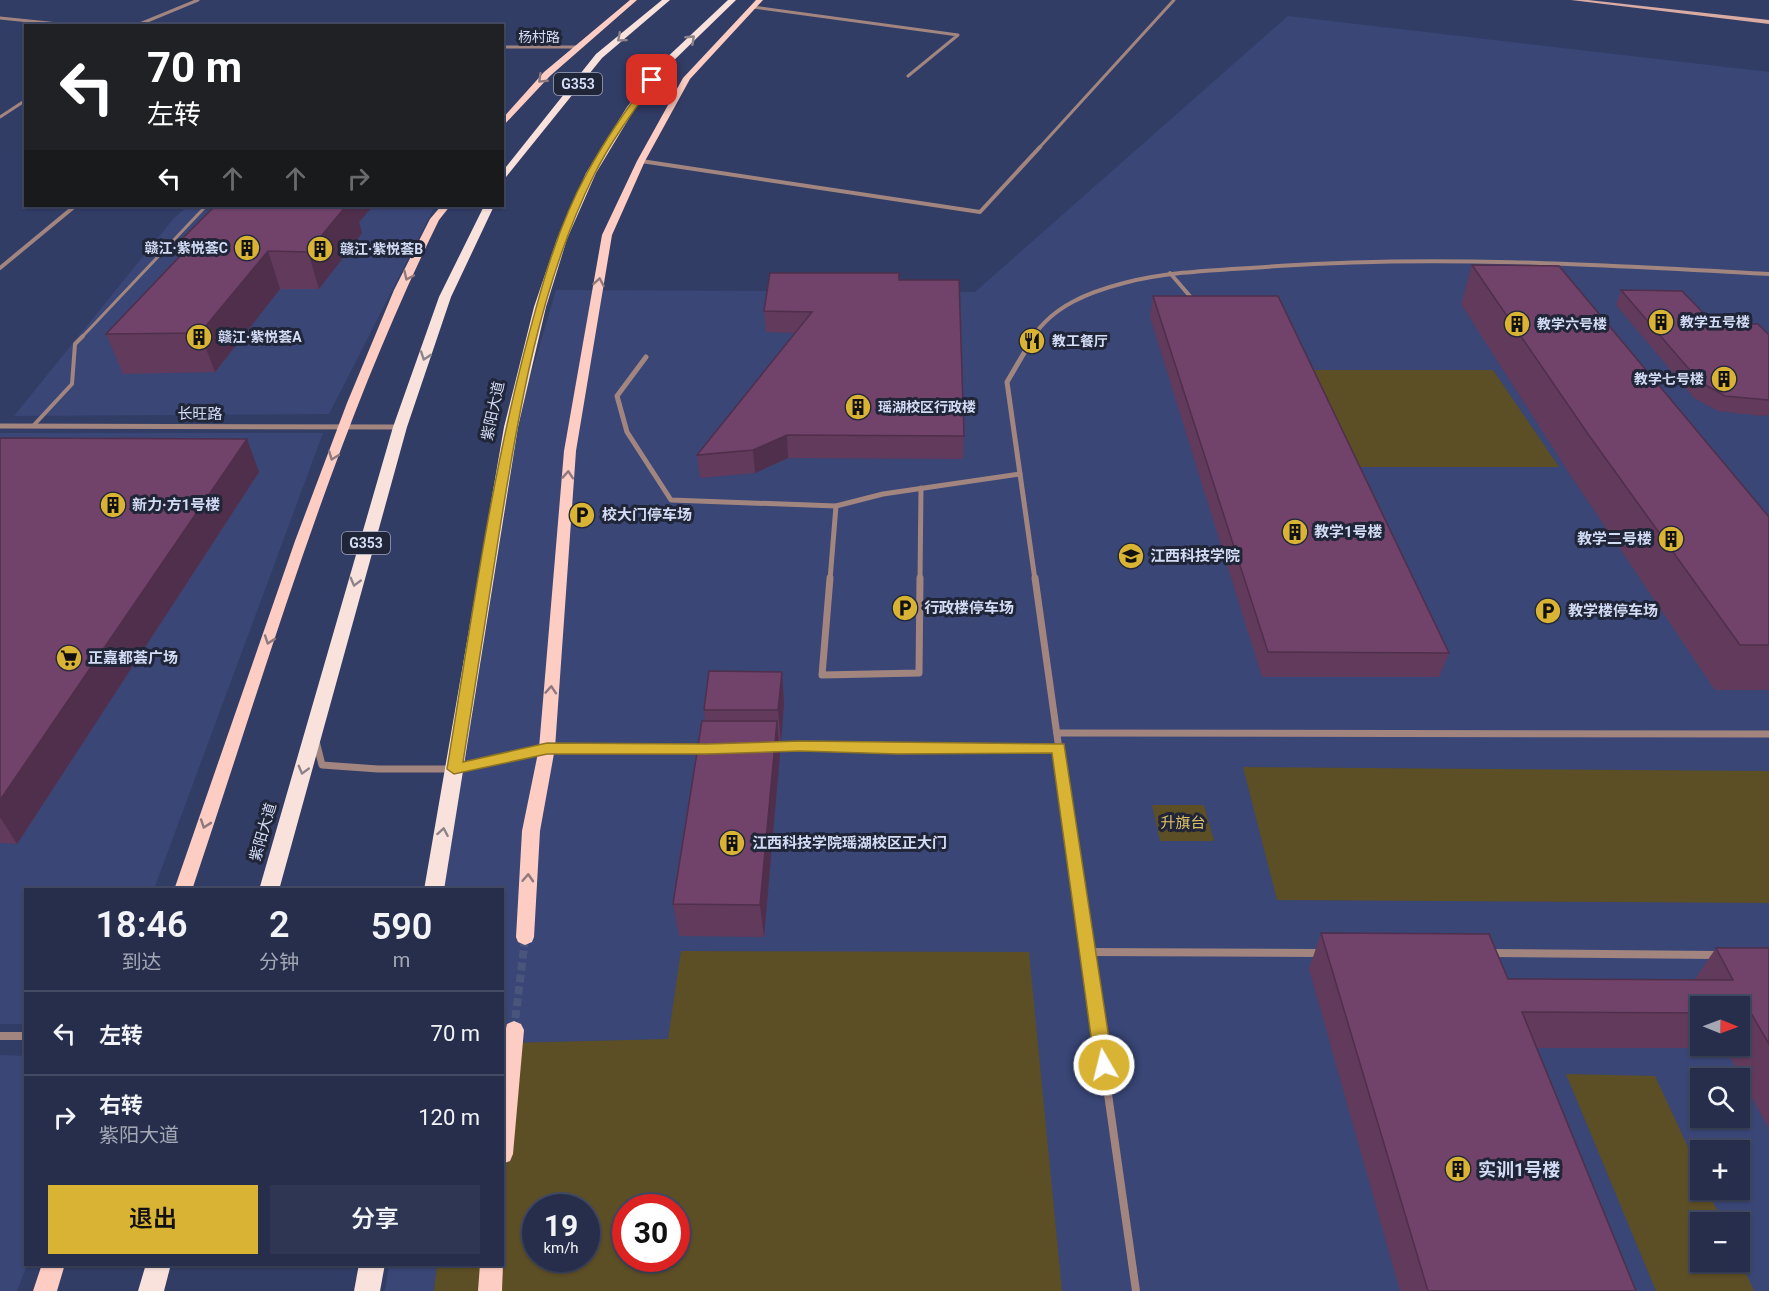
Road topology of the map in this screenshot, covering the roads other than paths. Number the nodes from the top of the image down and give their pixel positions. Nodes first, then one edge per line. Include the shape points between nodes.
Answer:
1 (198, 0) edge
2 (634, 0) edge
3 (666, 0) edge
4 (732, 0) edge
5 (1174, 0) edge
6 (1574, 0) edge
7 (757, 4) edge
8 (0, 18) edge
9 (1769, 21) edge
10 (58, 24) edge
11 (140, 24) edge
12 (504, 47) edge
13 (576, 47) junction
14 (908, 76) dead end
15 (24, 101) edge
16 (0, 117) edge
17 (504, 122) edge
18 (641, 161) junction
19 (504, 176) edge
20 (74, 207) edge
21 (205, 207) edge
22 (444, 207) edge
23 (489, 207) edge
24 (1530, 261) junction
25 (0, 268) edge
26 (1537, 270) edge
27 (1170, 273) junction
28 (1769, 274) edge
29 (1200, 311) edge
30 (646, 357) dead end
31 (0, 426) edge
32 (33, 426) junction
33 (345, 427) junction
34 (400, 427) junction
35 (1020, 474) junction
36 (921, 488) junction
37 (836, 507) junction
38 (314, 732) junction
39 (1057, 733) junction
40 (1769, 734) edge
41 (764, 747) edge
42 (547, 748) junction
43 (1059, 748) junction
44 (718, 749) edge
45 (454, 769) junction
46 (184, 888) edge
47 (271, 888) edge
48 (434, 888) edge
49 (525, 937) tunnel mouth
50 (1088, 951) junction
51 (1332, 953) edge
52 (1485, 953) edge
53 (1721, 955) edge
54 (514, 1030) tunnel mouth
55 (0, 1036) edge
56 (24, 1036) edge
57 (504, 1133) edge
58 (53, 1266) edge
59 (158, 1266) edge
60 (372, 1266) edge
61 (492, 1266) edge
62 (45, 1291) edge
63 (151, 1291) edge
64 (367, 1291) edge
65 (490, 1291) edge
66 (1136, 1291) edge

1 - 11 street
2 - 13 main road
3 -> 19 highway, G353 via 599,56
45 -> 4 highway, 紫阳大道 via 511,427 540,307 562,239 591,174 630,109 664,65
5 - 18 street via 980,213
6 - 9 main road
7 - 14 street via 958,35
7 - 18 main road via 687,78
8 - 10 street
12 - 13 street, 杨村路
13 -> 17 main road via 521,99
15 - 16 street
42 -> 18 main road via 570,451 607,235
20 - 25 street
21 - 32 lane via 75,344 72,384
22 -> 33 main road via 381,332
23 -> 34 highway, 紫阳大道 / G353 via 445,297
24 - 26 street
24 - 27 street via 1311,262
24 - 28 street
27 - 29 street via 1192,295
27 - 35 street via 1096,289 1048,316 1007,382
30 - 37 street via 617,396 627,432 671,500
31 - 32 street, 长旺路
32 - 33 street, 长旺路
33 - 34 street, 长旺路
33 -> 46 main road
34 -> 38 highway, 紫阳大道 / G353
35 - 36 street
35 - 39 street
36 - 37 street
36 - 37 street via 919,673 822,675
38 - 45 street via 322,765
38 -> 47 highway, 紫阳大道 / G353
39 - 40 street
39 - 43 street
41 - 43 street
42 - 44 street
42 - 45 street
49 -> 42 main road via 531,831
43 - 50 street
48 -> 45 highway, 紫阳大道
50 - 51 street
50 - 66 street
52 - 53 street
54 - 57 main road
55 - 56 street
58 - 62 main road
59 - 63 highway
60 - 64 highway
61 - 65 main road

